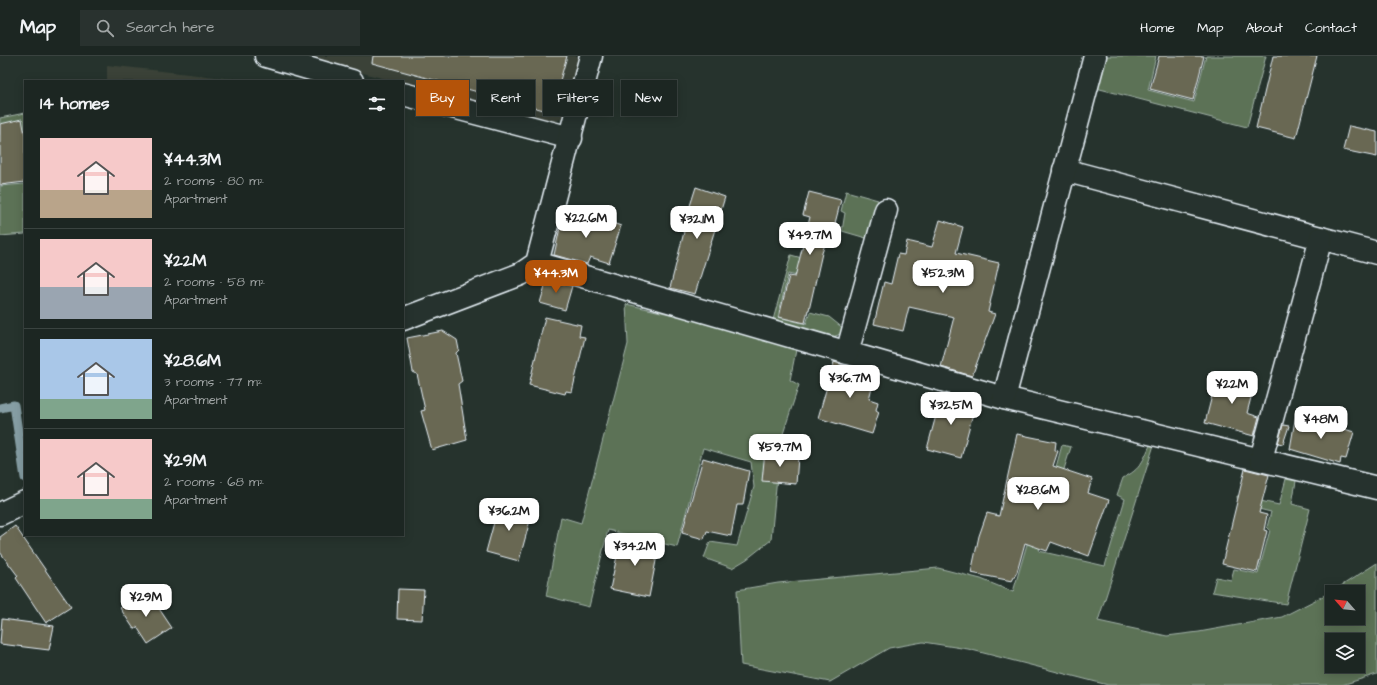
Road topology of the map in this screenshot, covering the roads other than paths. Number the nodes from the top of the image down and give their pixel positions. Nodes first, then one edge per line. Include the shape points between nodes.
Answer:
1 (266, 56) edge
2 (591, 56) edge
3 (1095, 56) edge
4 (349, 80) edge
5 (404, 94) edge
6 (570, 138) junction
7 (1064, 170) junction
8 (886, 210) dead end
9 (1321, 238) junction
10 (1377, 253) edge
11 (537, 263) junction
12 (404, 319) edge
13 (847, 353) junction
14 (1004, 398) junction
15 (1261, 459) junction
16 (1377, 488) edge
17 (24, 502) edge
18 (0, 514) edge

1 - 4 street
2 - 6 street
3 - 7 street
5 - 6 street
6 - 11 street
7 - 9 street
7 - 14 street
8 - 13 street
9 - 10 street
9 - 15 street
11 - 12 street via 521,274
11 - 13 street
13 - 14 street
14 - 15 street
15 - 16 street
17 - 18 street

